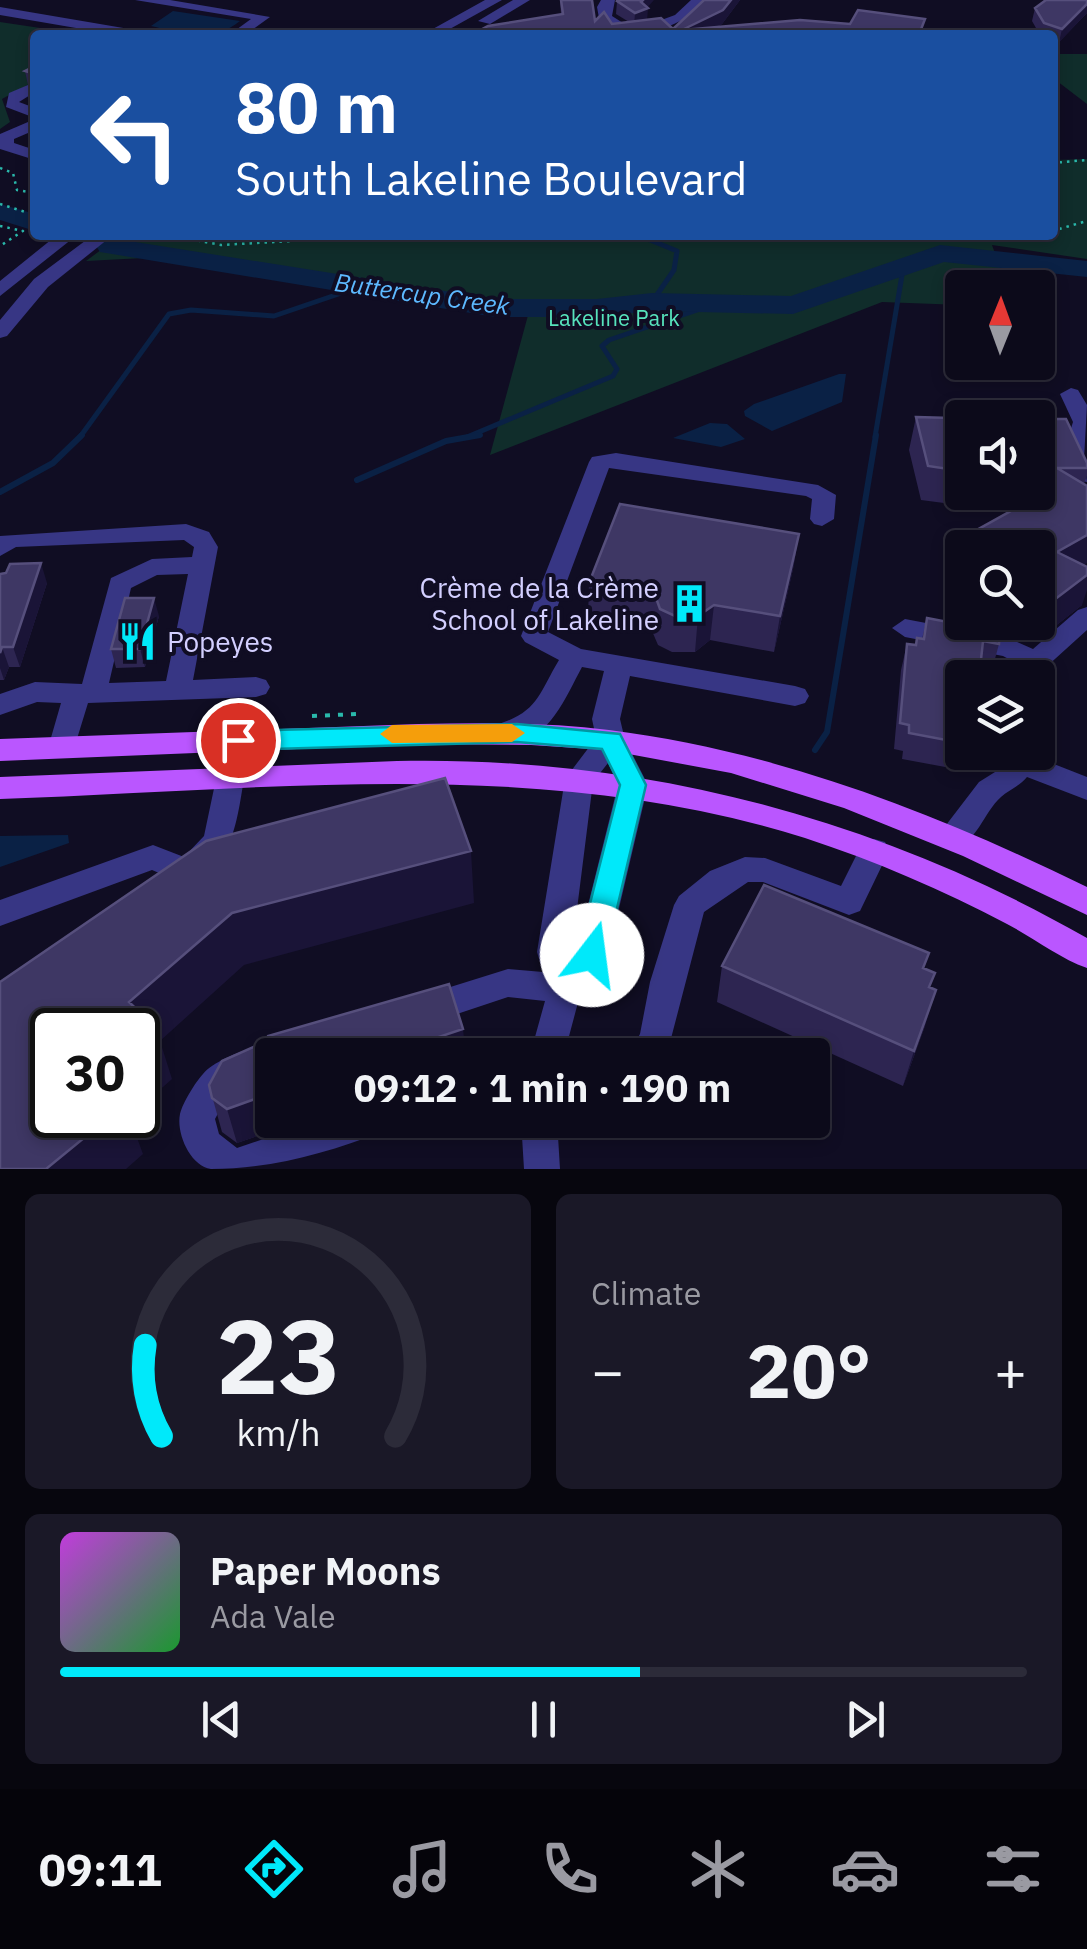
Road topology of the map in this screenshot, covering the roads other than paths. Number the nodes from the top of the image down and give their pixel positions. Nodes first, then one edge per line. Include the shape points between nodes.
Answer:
1 (142, 0) edge
2 (262, 0) edge
3 (495, 0) edge
4 (523, 0) edge
5 (608, 0) edge
6 (699, 0) edge
7 (173, 4) junction
8 (0, 11) edge
9 (241, 14) junction
10 (112, 30) edge
11 (140, 30) edge
12 (244, 30) edge
13 (438, 30) edge
14 (467, 30) edge
15 (622, 30) edge
16 (640, 30) edge
17 (30, 88) edge
18 (30, 120) edge
19 (30, 125) edge
20 (30, 153) edge
21 (62, 240) edge
22 (97, 240) edge
23 (0, 290) edge
24 (1, 328) edge
25 (1071, 394) dead end
26 (1055, 427) edge
27 (1084, 437) edge
28 (1087, 476) edge
29 (822, 519) dead end
30 (0, 548) edge
31 (203, 564) junction
32 (1087, 616) edge
33 (905, 628) dead end
34 (575, 657) junction
35 (1021, 660) edge
36 (1041, 660) edge
37 (620, 662) junction
38 (256, 687) dead end
39 (178, 690) junction
40 (85, 694) junction
41 (794, 696) dead end
42 (0, 705) edge
43 (501, 733) junction
44 (610, 740) junction
45 (62, 748) junction
46 (0, 750) edge
47 (1016, 770) edge
48 (1048, 770) edge
49 (579, 779) junction
50 (230, 780) junction
51 (633, 785) junction
52 (0, 788) edge
53 (1087, 789) edge
54 (954, 837) junction
55 (874, 851) junction
56 (183, 871) junction
57 (153, 894) edge
58 (1087, 902) edge
59 (0, 912) edge
60 (1087, 954) edge
61 (565, 989) junction
62 (384, 1022) edge
63 (552, 1038) edge
64 (656, 1038) edge
65 (255, 1066) edge
66 (317, 1138) edge
67 (540, 1138) edge
68 (542, 1169) edge

1 - 7 street
2 - 9 street
3 - 13 street
4 - 14 street
5 - 15 street via 606,18
6 - 16 street via 680,18
7 - 9 street
7 - 11 street
8 - 10 street
9 - 12 street via 263,17
17 - 18 street via 11,104
19 - 20 street via 6,137 6,146
21 - 23 street
22 - 24 street via 41,283
25 - 27 street
26 - 27 street
27 - 28 street via 1072,460
29 - 34 street via 824,495 810,490 600,462 534,636
30 - 31 street via 10,540 186,532 201,537
31 - 39 street
31 - 40 street via 152,567 120,584
32 - 36 street
33 - 35 street via 1010,648
34 - 37 street
34 - 43 street via 535,725
37 - 41 street
37 - 44 street via 606,719
38 - 39 street
39 - 40 street
40 - 42 street via 35,692
40 - 45 street
43 - 44 main road
43 - 45 main road
44 - 49 street
44 - 51 street
44 - 54 main road via 778,777
45 - 46 main road
47 - 54 street via 972,808
48 - 53 street
49 - 50 main road via 387,773
49 - 51 main road
49 - 61 street via 553,952
50 - 52 main road
50 - 56 street via 218,840
51 - 55 main road via 767,816
51 - 61 street via 592,955
54 - 58 main road
55 - 60 main road via 996,904
55 - 64 street via 849,902 746,869 690,905
56 - 57 street
56 - 59 street via 153,857
61 - 62 street via 508,983
61 - 63 street
65 - 66 street via 218,1082 197,1116 203,1144 234,1167
67 - 68 street

